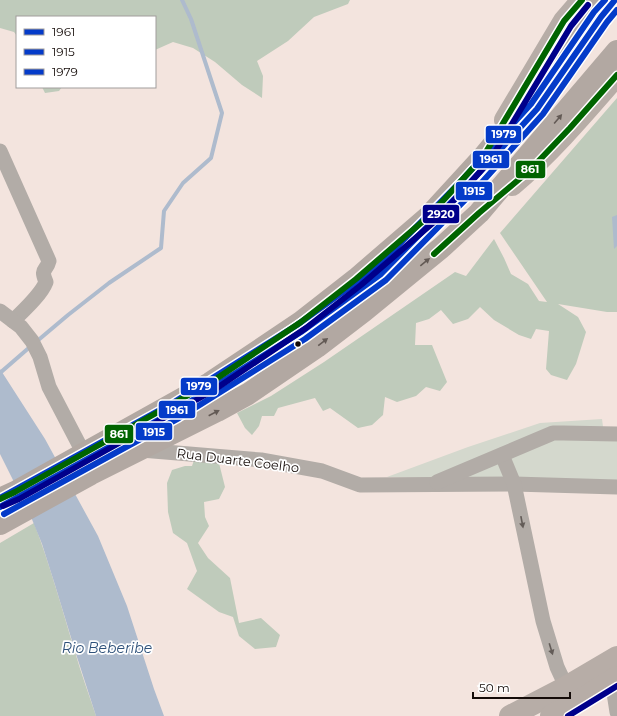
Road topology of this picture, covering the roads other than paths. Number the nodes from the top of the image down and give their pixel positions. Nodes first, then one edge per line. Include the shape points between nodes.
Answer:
1 (602, 0) edge
2 (586, 8) edge
3 (615, 61) edge
4 (0, 150) edge
5 (0, 311) edge
6 (13, 321) junction
7 (617, 434) edge
8 (141, 450) junction
9 (82, 454) junction
10 (502, 455) junction
11 (514, 484) junction
12 (429, 485) junction
13 (617, 487) edge
14 (6, 492) edge
15 (0, 524) edge
16 (617, 657) edge
17 (615, 678) edge
18 (570, 695) junction
19 (617, 712) edge
20 (510, 716) edge
21 (551, 716) edge

1 - 2 highway
2 - 9 highway via 557,68 483,157 429,216 301,322 210,384
8 -> 3 highway via 248,394 317,347 441,248 479,213
4 - 6 street via 49,261 43,272 46,282 44,286
5 - 6 street
6 - 9 street via 21,327 35,346 48,387
7 - 10 street, Rua Duarte Coelho via 553,433
8 - 12 street, Rua Duarte Coelho via 261,460 322,471 360,485
8 - 15 highway
9 - 14 highway
10 - 11 street
10 - 12 street, Rua Duarte Coelho
11 - 12 street, Rua Duarte Coelho
11 - 13 street, Rua Duarte Coelho
11 -> 18 street via 543,621 557,667
16 - 18 main road
17 - 18 main road
17 - 19 street
18 - 20 main road
18 - 21 main road

